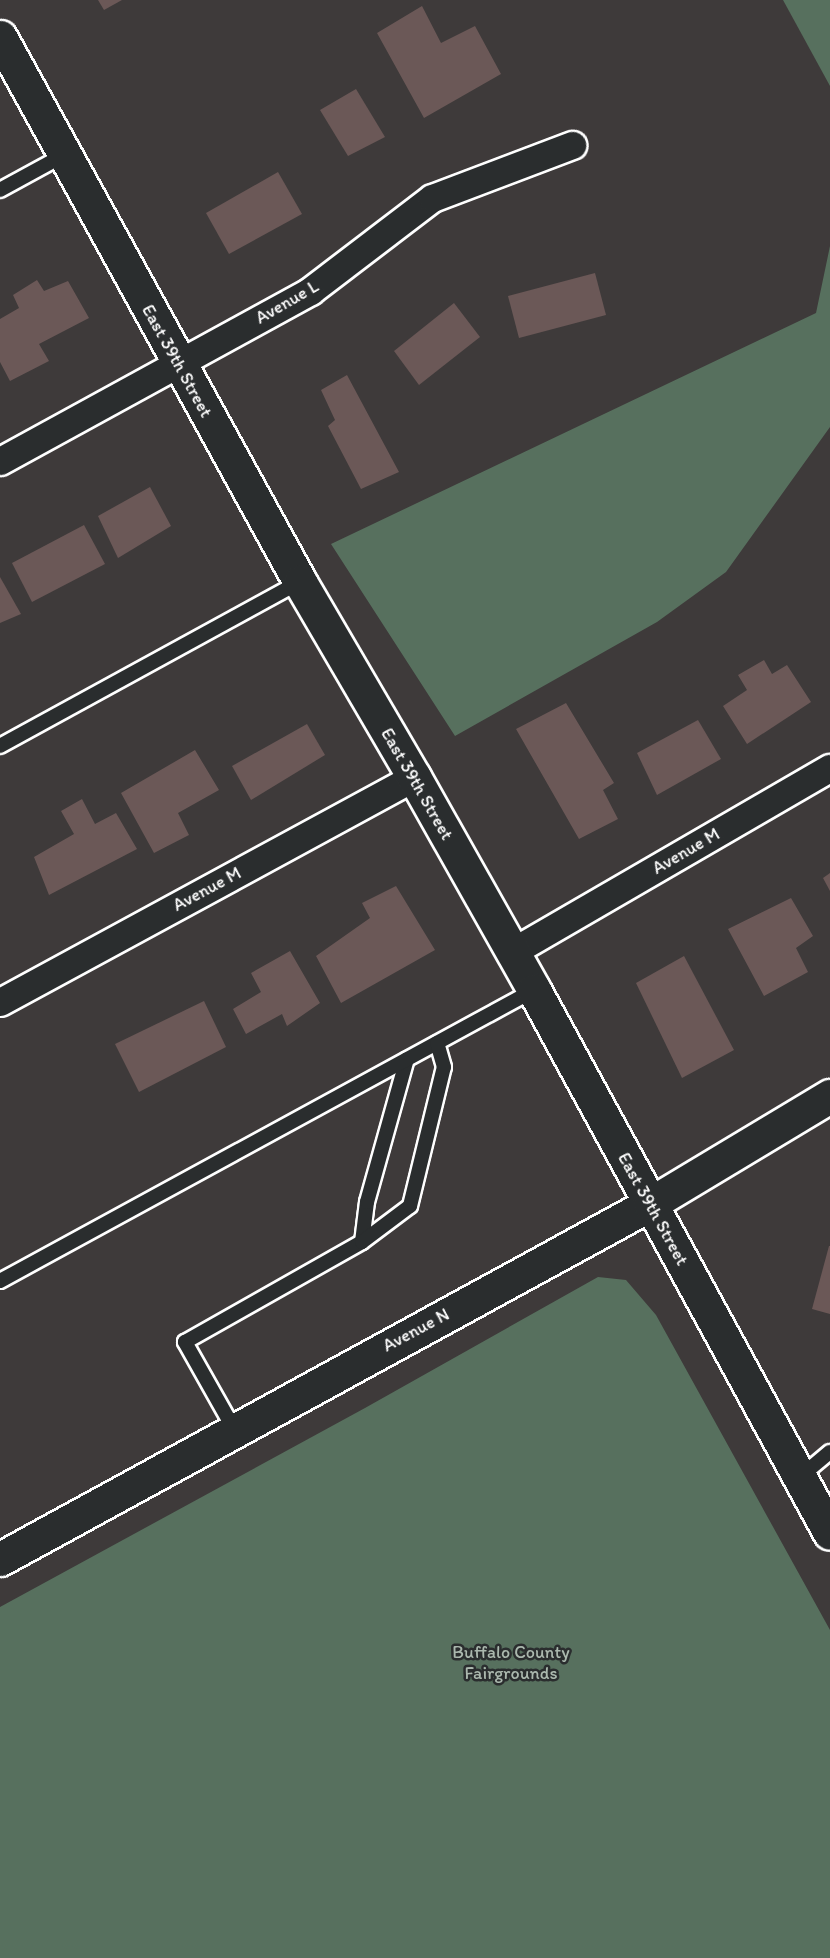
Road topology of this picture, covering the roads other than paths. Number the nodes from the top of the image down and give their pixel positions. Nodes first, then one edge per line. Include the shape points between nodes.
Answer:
1 (0, 37) edge
2 (572, 146) dead end
3 (64, 154) junction
4 (0, 190) edge
5 (178, 363) junction
6 (0, 461) edge
7 (300, 582) junction
8 (0, 746) edge
9 (830, 768) edge
10 (414, 777) junction
11 (512, 952) junction
12 (534, 990) junction
13 (0, 1002) edge
14 (437, 1043) junction
15 (407, 1059) junction
16 (830, 1096) edge
17 (650, 1204) junction
18 (362, 1242) junction
19 (0, 1281) edge
20 (234, 1429) junction
21 (830, 1452) edge
22 (800, 1477) junction
23 (830, 1533) edge
24 (0, 1559) edge

1 - 3 main road, East 39th Street
2 - 5 street, Avenue L via 432,198 310,291
3 - 4 lane
3 - 5 main road, East 39th Street
5 - 6 street, Avenue L
5 - 7 main road, East 39th Street
7 - 8 lane
7 - 10 main road, East 39th Street
9 - 11 street, Avenue M
10 - 11 main road, East 39th Street
10 - 13 street, Avenue M
11 - 12 main road, East 39th Street
12 - 14 lane
12 - 17 main road, East 39th Street
14 - 15 lane
14 - 18 lane via 444,1067 410,1206
15 - 18 lane via 366,1202
15 - 19 lane
16 - 17 main road, Avenue N
17 - 20 main road, Avenue N
17 - 22 main road, East 39th Street
18 - 20 lane via 185,1342
20 - 24 main road, Avenue N
21 - 22 lane
22 - 23 main road, East 39th Street

